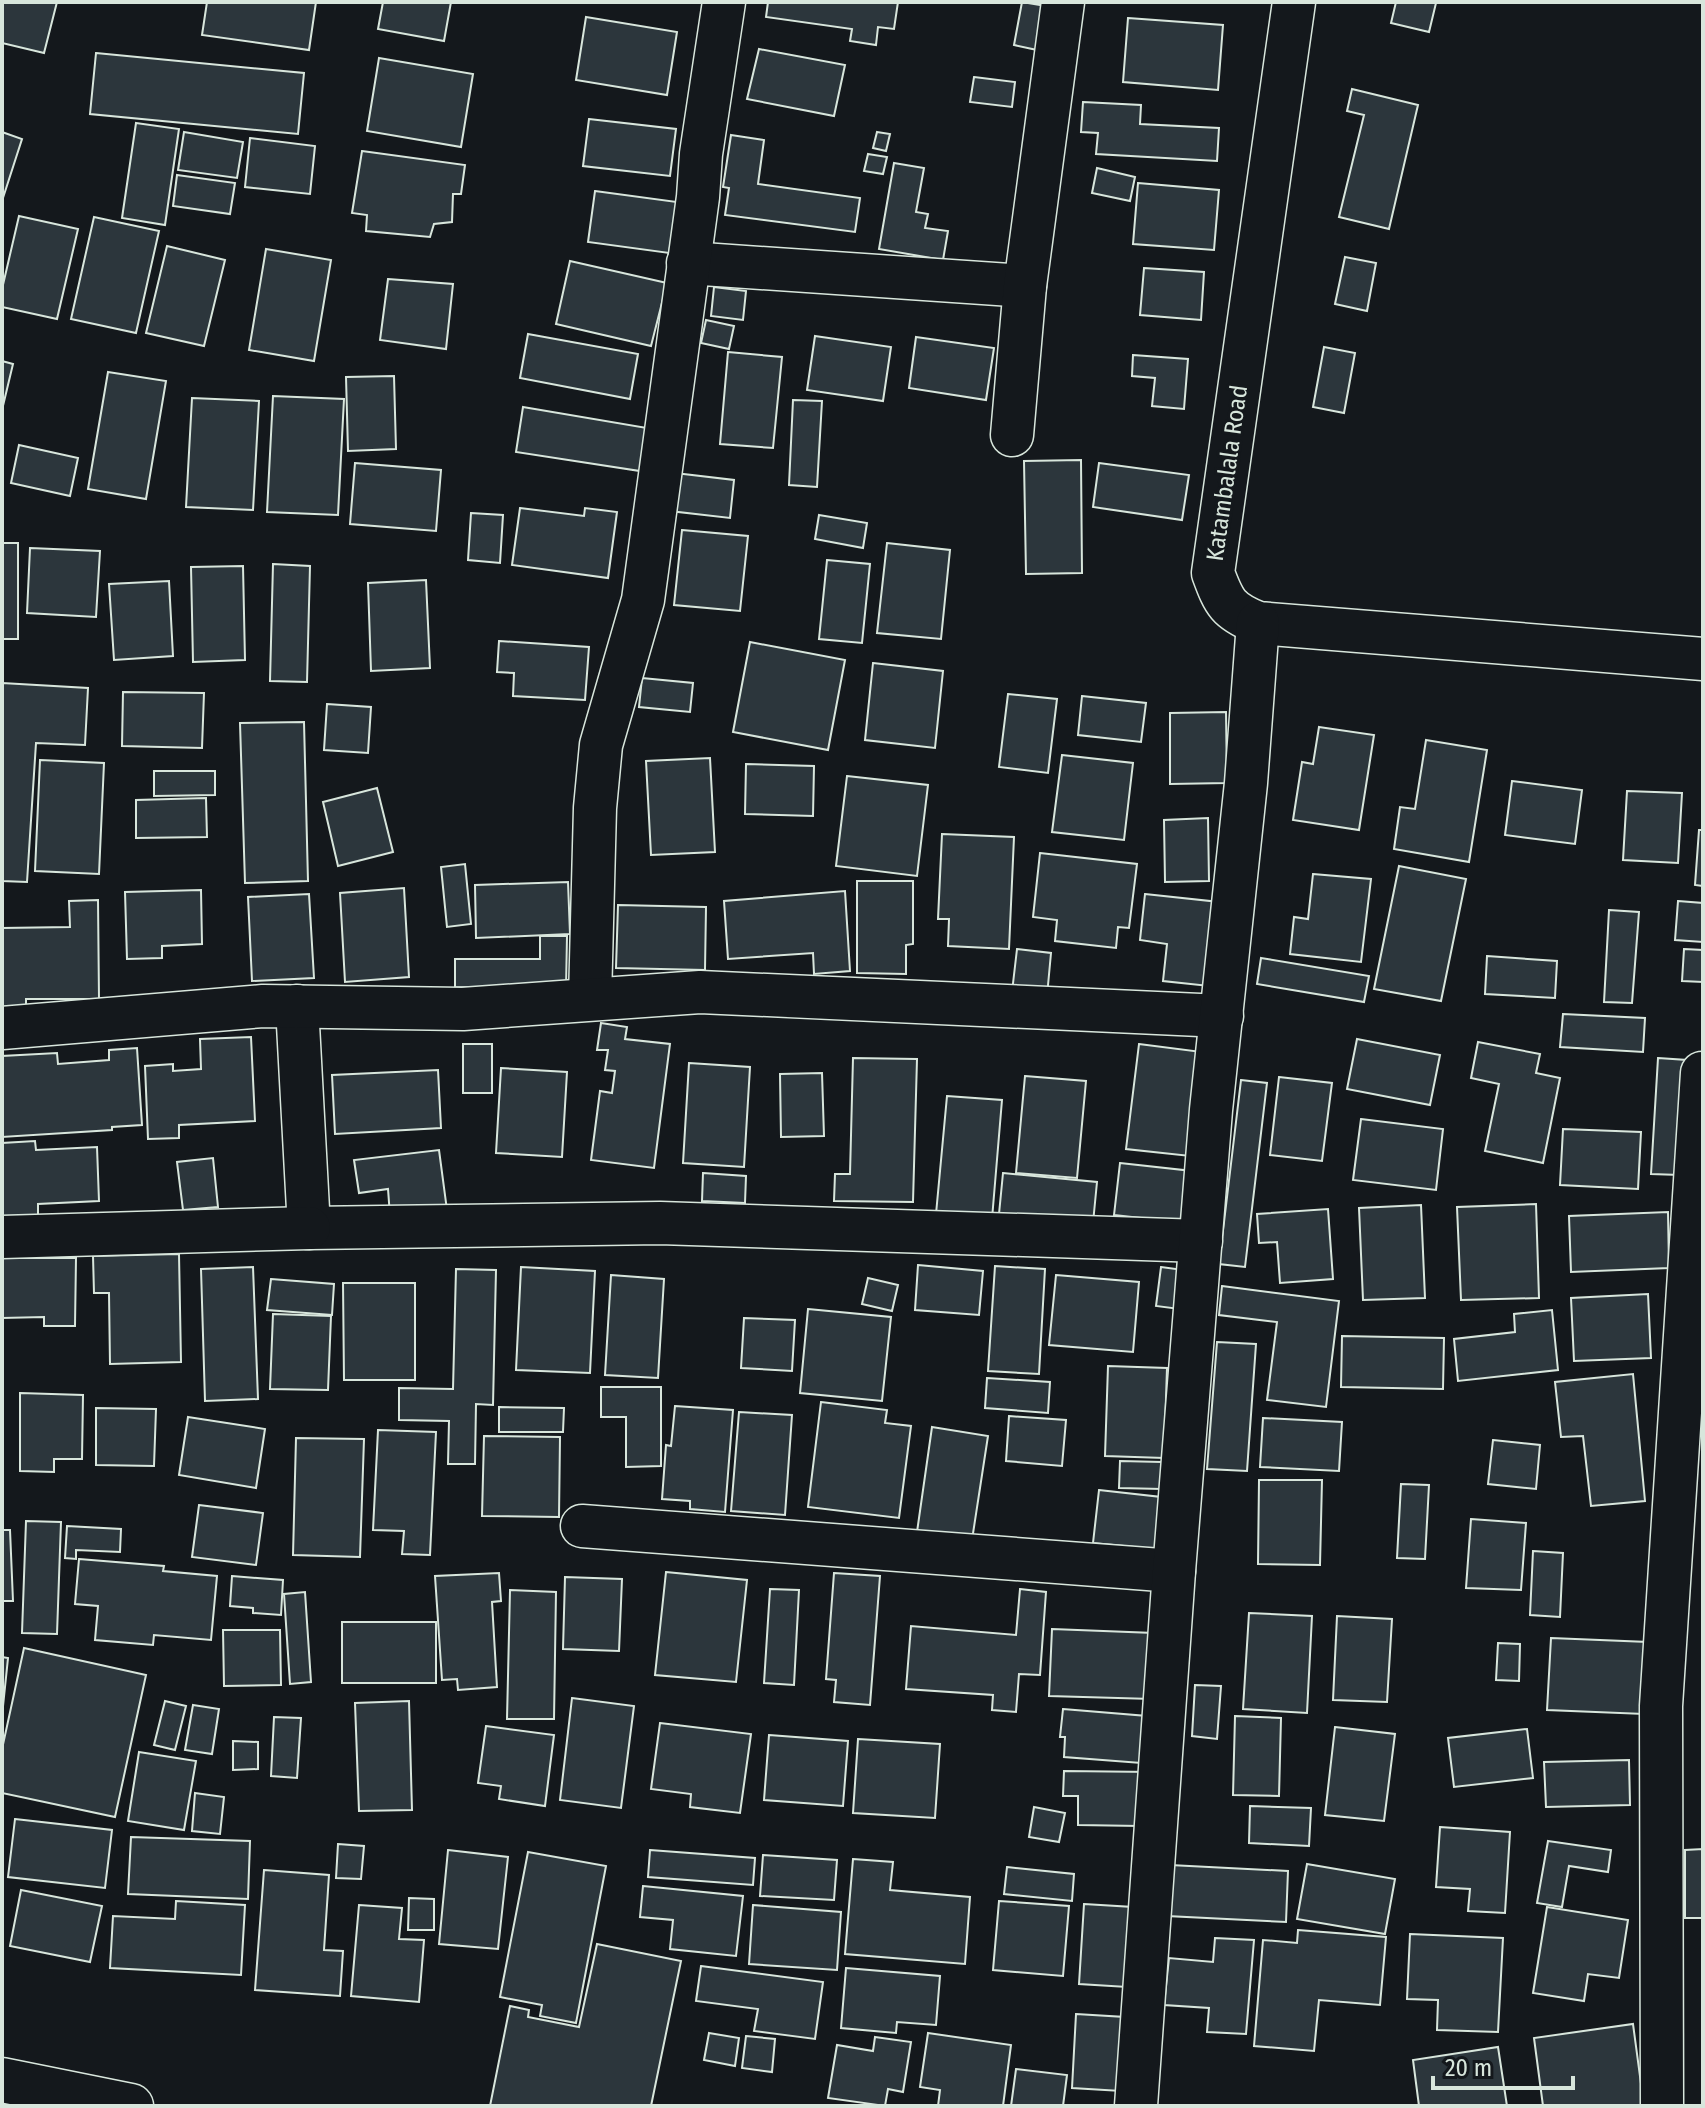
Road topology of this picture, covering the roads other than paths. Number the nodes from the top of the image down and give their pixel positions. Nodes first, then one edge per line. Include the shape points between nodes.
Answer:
1 (724, 2) edge
2 (1063, 2) edge
3 (1294, 2) edge
4 (688, 263) junction
5 (1025, 286) junction
6 (1012, 435) dead end
7 (1258, 623) junction
8 (1703, 659) edge
9 (590, 999) junction
10 (297, 1006) junction
11 (1222, 1016) junction
12 (2, 1028) edge
13 (1702, 1073) edge
14 (309, 1228) junction
15 (2, 1237) edge
16 (1201, 1241) junction
17 (582, 1526) dead end
18 (1174, 1571) junction
19 (2, 2080) edge
20 (131, 2106) edge
21 (1136, 2106) edge
22 (1662, 2106) edge

1 - 4 street
2 - 5 street
3 - 7 street, Katambalala Road via 1213,573 1234,613
4 - 5 street
4 - 9 street via 643,600 601,745
5 - 6 street
7 - 8 street, Katambalala Road
7 - 11 street
9 - 10 street via 463,1009
9 - 11 street via 700,992
10 - 12 street
10 - 14 street
11 - 16 street
13 - 22 street via 1661,1706
14 - 15 street
14 - 16 street via 660,1223
16 - 18 street
17 - 18 street
18 - 21 street
19 - 20 main road

